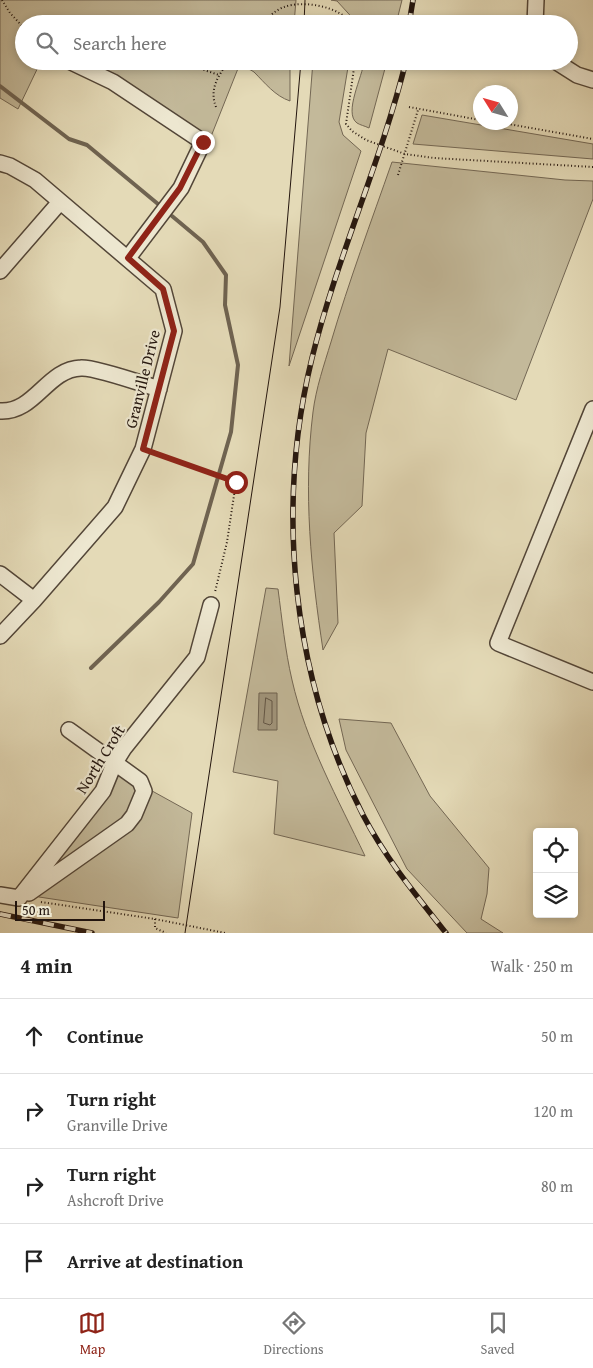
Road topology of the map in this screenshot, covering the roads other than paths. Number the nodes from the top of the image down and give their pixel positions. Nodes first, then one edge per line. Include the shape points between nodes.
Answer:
1 (536, 0) edge
2 (535, 15) edge
3 (88, 70) edge
4 (568, 70) edge
5 (593, 80) edge
6 (3, 162) edge
7 (60, 202) junction
8 (128, 258) junction
9 (0, 271) edge
10 (159, 389) junction
11 (593, 409) edge
12 (0, 411) edge
13 (0, 574) edge
14 (34, 600) junction
15 (212, 605) road end
16 (0, 636) edge
17 (593, 682) edge
18 (69, 730) dead end
19 (114, 764) junction
20 (0, 895) edge
21 (19, 898) junction

1 - 2 street
3 - 8 street via 113,82 203,142 180,188
4 - 5 street
6 - 7 street, Granville Drive via 35,180
7 - 8 street, Granville Drive
7 - 9 street
8 - 10 street, Granville Drive via 163,289 174,331
10 - 12 street via 82,367 61,372 25,405 8,412
10 - 14 street, Granville Drive via 143,449 115,507
11 - 17 street via 498,644
13 - 14 street
14 - 16 street, Granville Drive
15 - 19 street, North Croft via 197,657
18 - 19 street
19 - 21 street, North Croft via 103,791
19 - 21 street via 144,787 132,820
20 - 21 street

